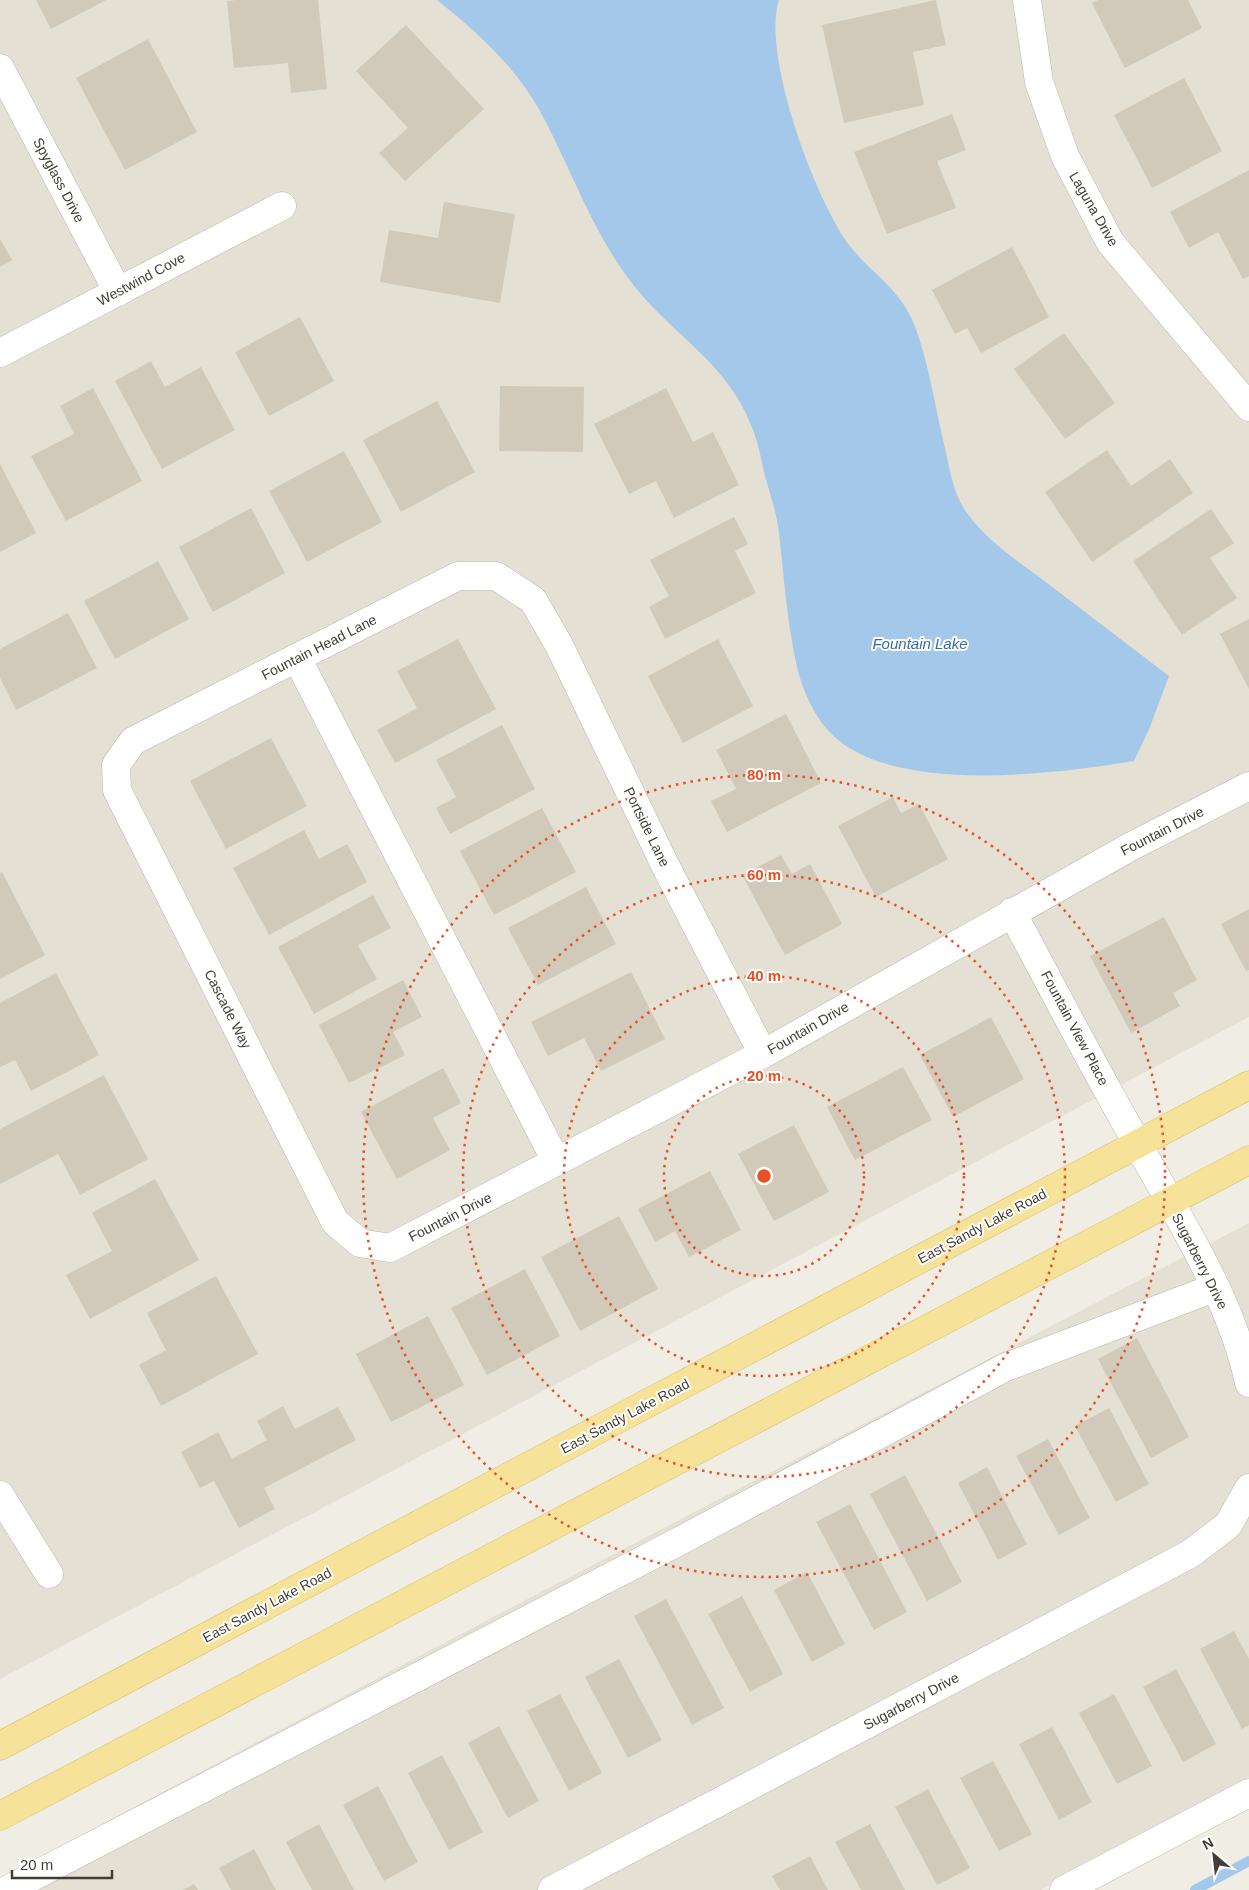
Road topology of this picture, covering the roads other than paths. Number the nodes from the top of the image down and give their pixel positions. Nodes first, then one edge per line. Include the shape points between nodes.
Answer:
1 (1026, 0) edge
2 (0, 68) edge
3 (282, 206) dead end
4 (118, 292) junction
5 (0, 353) edge
6 (1249, 407) edge
7 (533, 600) joint
8 (296, 658) junction
9 (116, 765) joint
10 (1249, 786) edge
11 (1012, 912) junction
12 (763, 1054) junction
13 (1249, 1085) edge
14 (1137, 1144) junction
15 (1249, 1160) edge
16 (556, 1161) junction
17 (1170, 1201) junction
18 (360, 1243) joint
19 (1214, 1288) junction
20 (1249, 1384) edge
21 (1249, 1488) edge
22 (0, 1495) edge
23 (49, 1574) dead end
24 (0, 1746) edge
25 (1249, 1794) edge
26 (0, 1816) edge
27 (7, 1890) edge
28 (552, 1890) edge
29 (1064, 1890) edge

1 - 6 street, Laguna Drive via 1040,82 1065,156 1110,242
2 - 4 street, Spyglass Drive
3 - 4 street, Westwind Cove
4 - 5 street, Westwind Cove
7 - 8 street, Fountain Head Lane via 496,576 458,576
7 - 12 street, Portside Lane via 559,645 665,865
8 - 9 street, Fountain Head Lane via 133,741
8 - 16 street
9 - 18 street, Cascade Way via 118,790 335,1222
10 - 11 street, Fountain Drive
11 - 12 street, Fountain Drive
11 - 14 street, Fountain View Place
12 - 16 street, Fountain Drive
13 - 14 main road, East Sandy Lake Road
14 - 17 street, Sugarberry Drive
14 - 24 main road, East Sandy Lake Road
15 - 17 main road
16 - 18 street, Fountain Drive via 390,1248
17 - 19 street, Sugarberry Drive
17 - 26 main road
19 - 20 street, Sugarberry Drive via 1242,1352
19 - 27 street via 1006,1367 672,1546
21 - 28 street, Sugarberry Drive via 1228,1525 1190,1554
22 - 23 street
25 - 29 street

